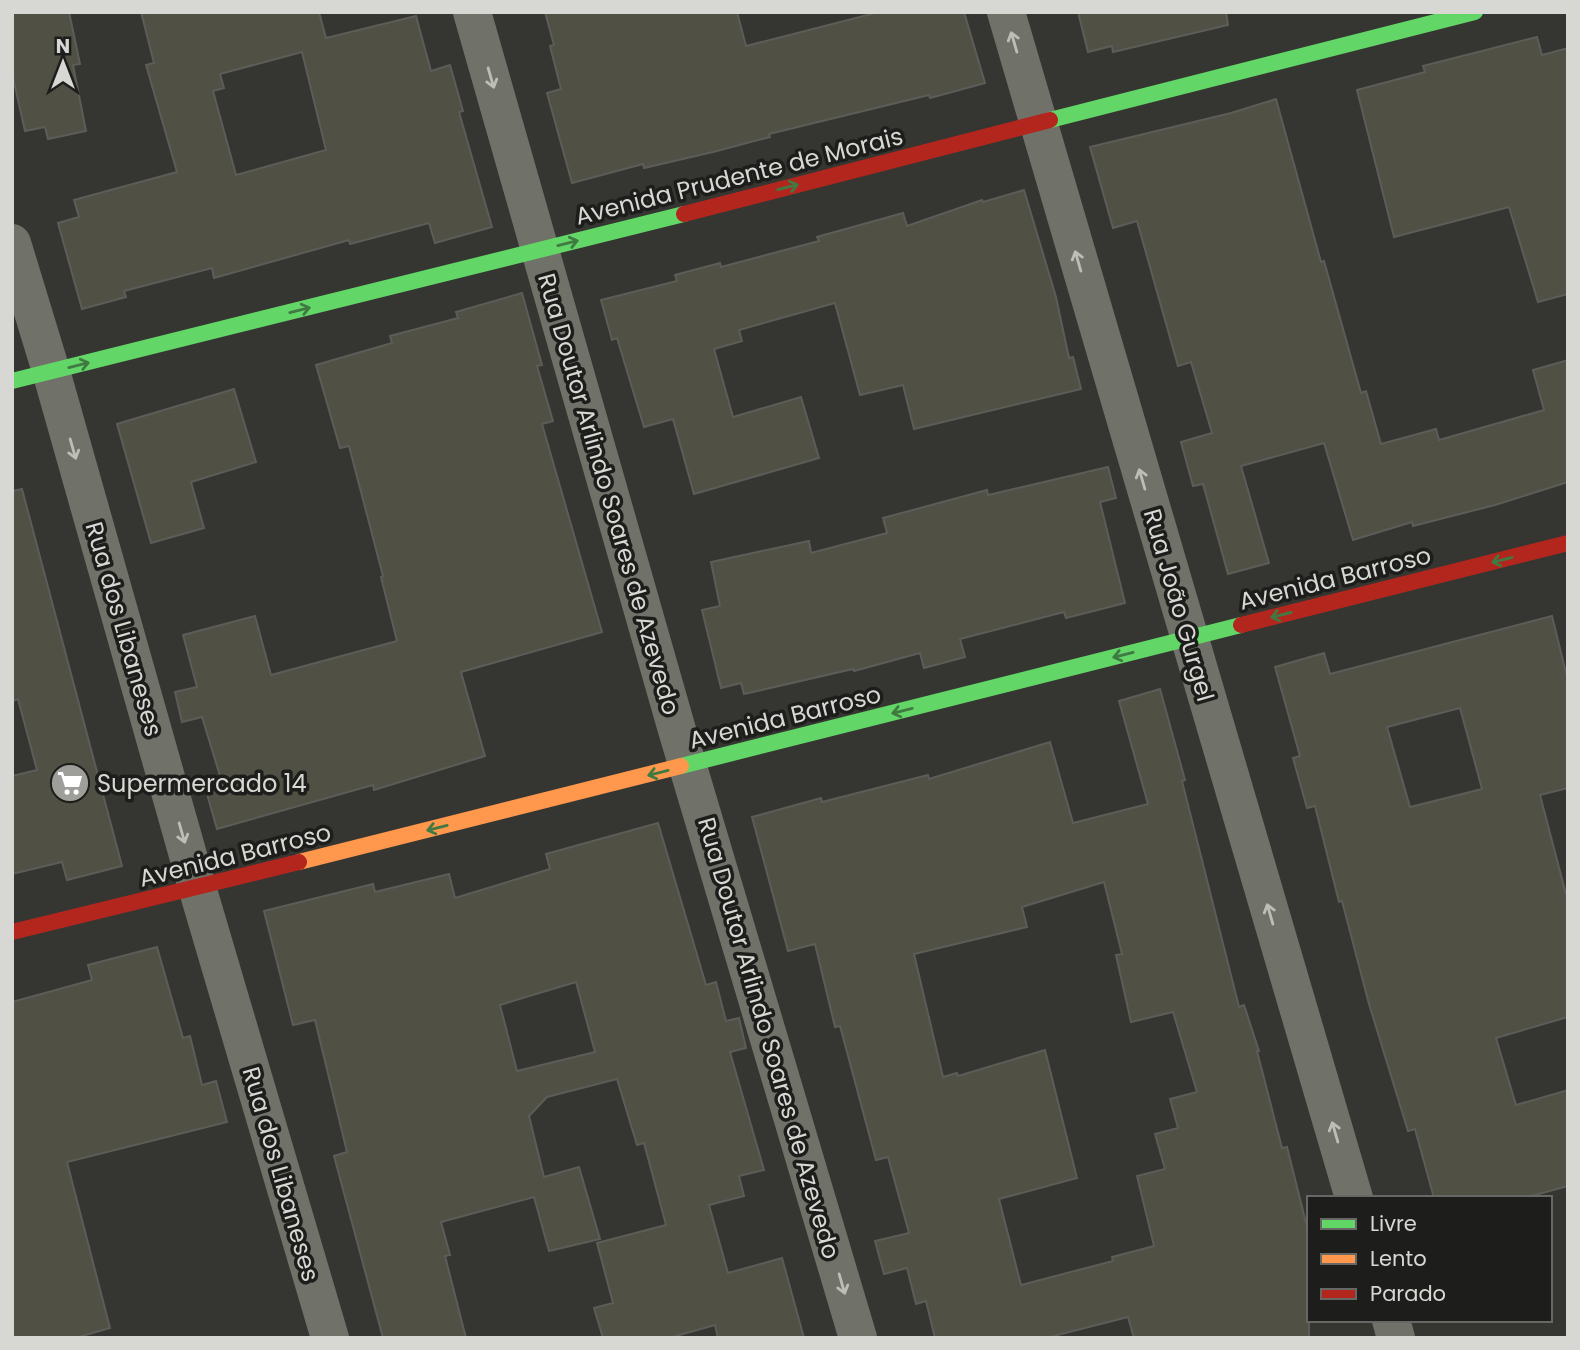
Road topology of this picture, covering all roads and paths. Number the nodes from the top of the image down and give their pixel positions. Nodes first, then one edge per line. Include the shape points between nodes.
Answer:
1 (472, 12) edge
2 (1006, 12) edge
3 (1475, 12) edge
4 (1037, 123) junction
5 (12, 243) edge
6 (540, 251) junction
7 (51, 371) junction
8 (12, 380) edge
9 (1568, 543) edge
10 (1189, 639) junction
11 (689, 765) junction
12 (197, 887) junction
13 (12, 932) edge
14 (1353, 1196) edge
15 (319, 1336) edge
16 (858, 1338) edge

1 -> 6 street, Rua Doutor Arlindo Soares de Azevedo
4 -> 2 street, Rua João Gurgel
3 - 4 street, Avenida Prudente de Morais
6 -> 4 street, Avenida Prudente de Morais
10 -> 4 street, Rua João Gurgel
5 - 7 street, Rua dos Libaneses
7 -> 6 street, Avenida Prudente de Morais
6 - 11 street, Rua Doutor Arlindo Soares de Azevedo
7 - 8 street, Avenida Prudente de Morais
7 -> 12 street, Rua dos Libaneses
9 -> 10 street, Avenida Barroso
10 -> 11 street, Avenida Barroso
14 -> 10 street, Rua João Gurgel
11 -> 12 street, Avenida Barroso
11 -> 16 street, Rua Doutor Arlindo Soares de Azevedo
12 - 13 street, Avenida Barroso
12 - 15 street, Rua dos Libaneses

